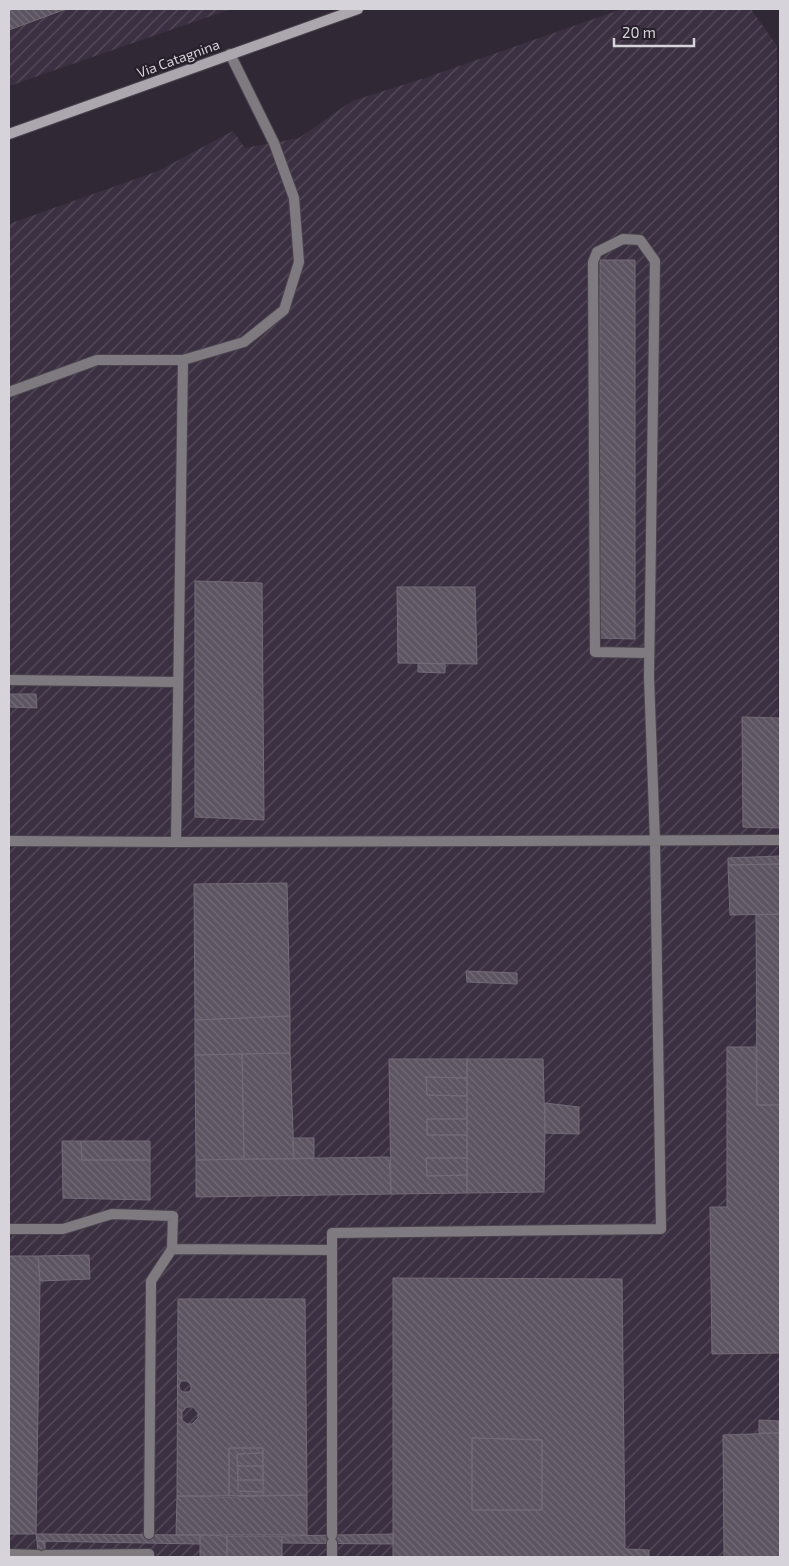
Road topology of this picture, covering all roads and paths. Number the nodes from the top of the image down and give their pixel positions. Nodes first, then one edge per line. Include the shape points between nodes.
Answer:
1 (358, 9) edge
2 (230, 54) junction
3 (9, 134) edge
4 (183, 360) junction
5 (9, 392) edge
6 (649, 653) junction
7 (9, 680) edge
8 (178, 682) junction
9 (780, 840) edge
10 (9, 841) edge
11 (654, 841) junction
12 (176, 842) junction
13 (9, 1229) edge
14 (172, 1250) junction
15 (332, 1250) junction
16 (149, 1547) edge
17 (9, 1554) edge
18 (332, 1557) edge

1 - 2 main road, Via Catagnina
2 - 3 main road, Via Catagnina
2 - 4 lane via 274,143 294,198 299,262 284,310 244,342
4 - 5 lane via 97,360
4 - 8 lane
6 - 6 lane via 655,261 640,240 623,240 597,252 593,262 595,652
6 - 11 lane
7 - 8 lane
8 - 12 lane
9 - 11 lane
10 - 12 lane
11 - 12 lane
11 - 15 lane via 661,1229 332,1233
13 - 14 lane via 63,1229 112,1214 173,1216
14 - 15 lane
14 - 16 lane via 151,1280
15 - 18 lane
16 - 17 lane via 42,1555

